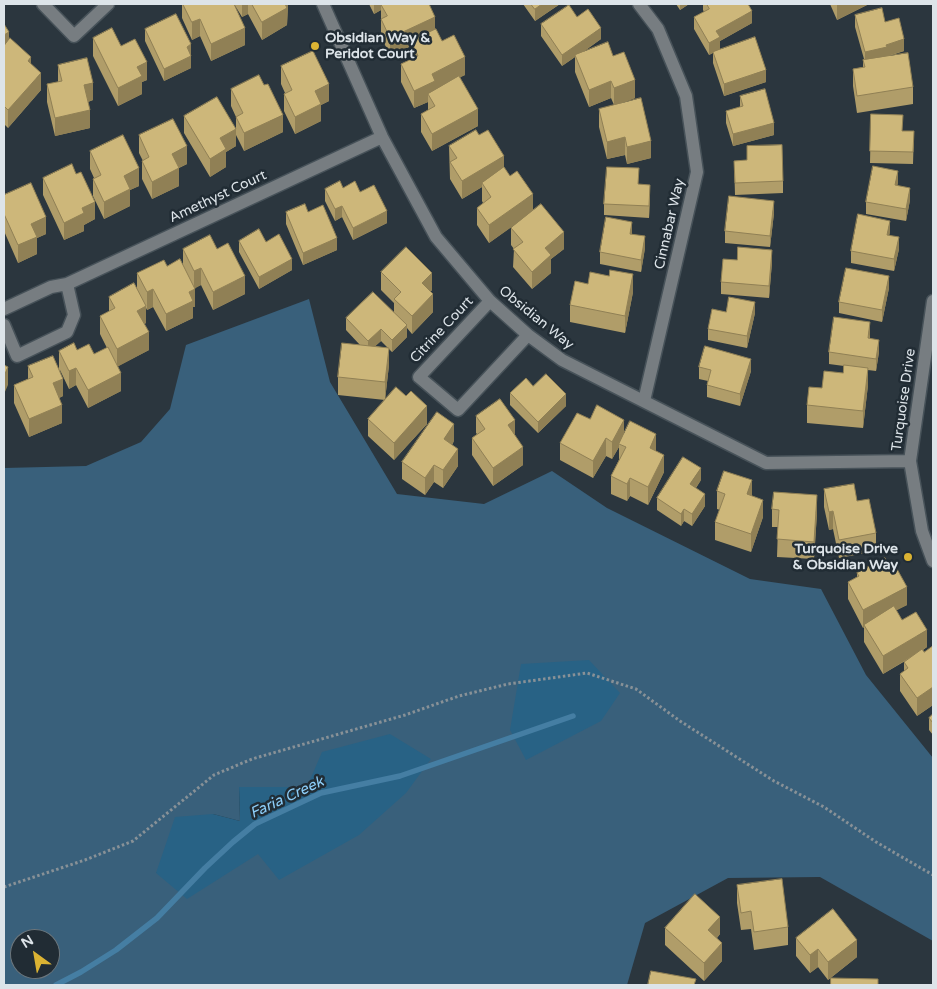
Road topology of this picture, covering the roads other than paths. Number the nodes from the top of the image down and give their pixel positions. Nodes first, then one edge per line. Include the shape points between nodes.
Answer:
1 (43, 4) edge
2 (108, 4) edge
3 (323, 4) edge
4 (639, 4) edge
5 (382, 137) junction
6 (67, 284) junction
7 (490, 301) junction
8 (933, 301) edge
9 (4, 309) edge
10 (4, 325) edge
11 (528, 335) junction
12 (644, 401) junction
13 (910, 461) junction
14 (933, 561) edge

1 - 2 street via 74,36
3 - 5 street, Obsidian Way
4 - 12 street, Cinnabar Way via 658,29 686,96 697,172
5 - 6 street, Amethyst Court
5 - 7 street, Obsidian Way via 436,237
6 - 9 street, Amethyst Court via 51,287
6 - 10 street via 74,315 66,332 17,356
7 - 11 street, Obsidian Way
7 - 11 street, Citrine Court via 419,377 458,410
8 - 13 street, Turquoise Drive
11 - 12 street, Obsidian Way via 562,360
12 - 13 street, Obsidian Way via 766,464
13 - 14 street, Turquoise Drive via 922,531

